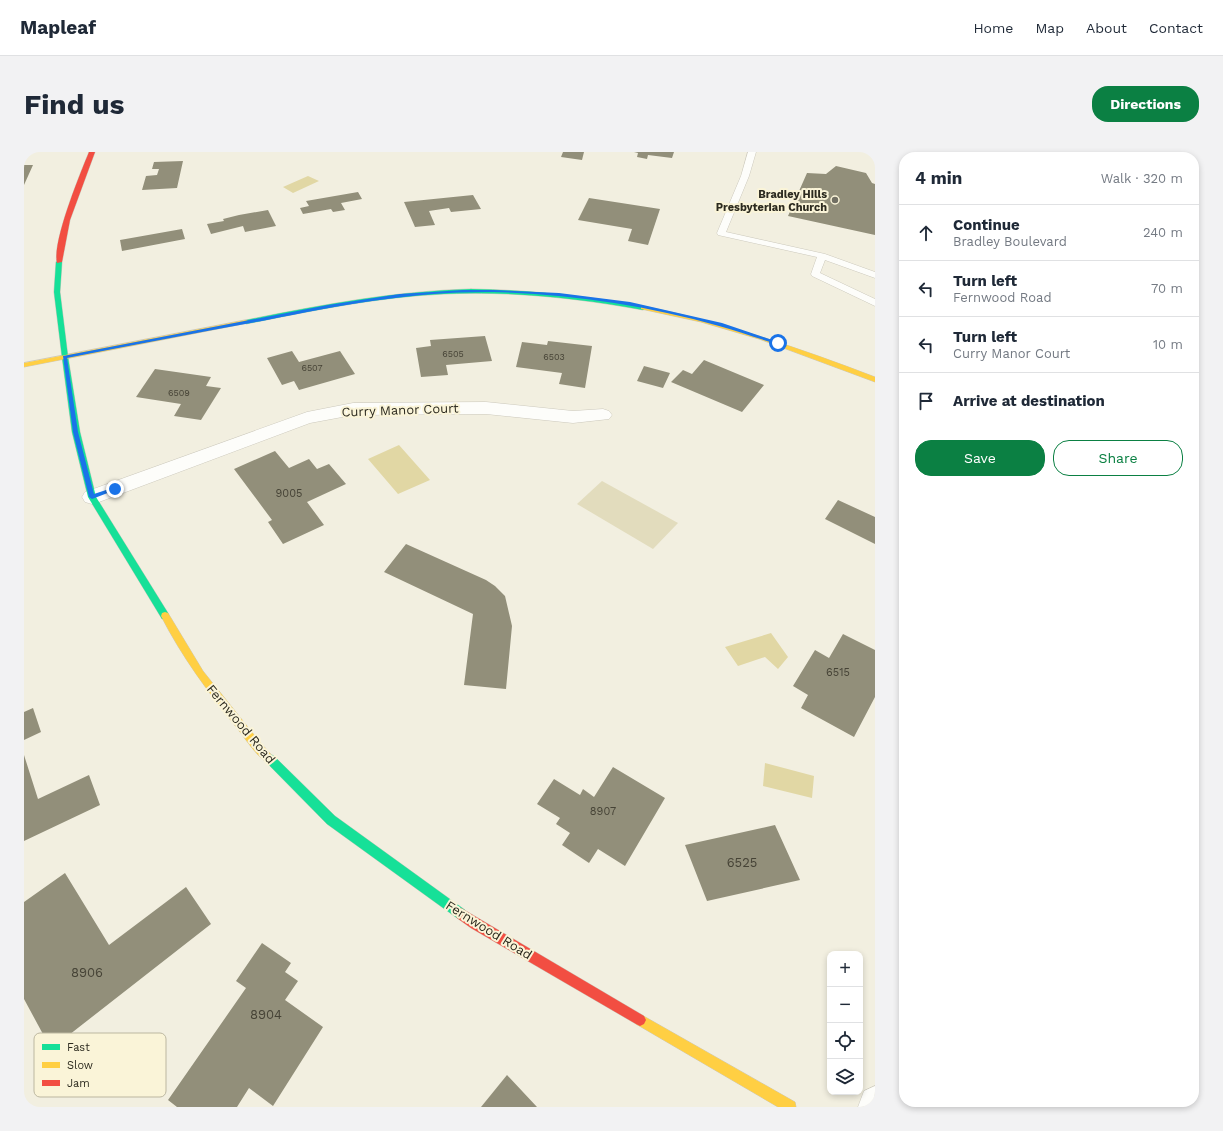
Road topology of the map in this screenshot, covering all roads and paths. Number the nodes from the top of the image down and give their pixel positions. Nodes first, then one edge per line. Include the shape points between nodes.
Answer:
1 (92, 152) edge
2 (752, 152) edge
3 (822, 256) junction
4 (875, 275) edge
5 (875, 303) edge
6 (65, 357) junction
7 (24, 365) edge
8 (875, 380) edge
9 (603, 415) dead end
10 (92, 497) junction
11 (875, 1102) edge
12 (790, 1107) edge
13 (874, 1107) edge

1 - 6 main road, Fernwood Road via 78,186 61,243 58,292
2 - 3 lane via 745,176 721,233
3 - 4 lane
3 - 5 lane via 815,274
6 - 7 main road
6 - 8 main road via 366,300 436,292 493,291 559,294 666,311 752,334
6 - 10 main road, Fernwood Road via 76,432
9 - 10 street, Curry Manor Court via 573,417 486,408 353,409 308,418
10 - 12 main road, Fernwood Road via 200,674 255,744 331,820 475,924
11 - 13 street

